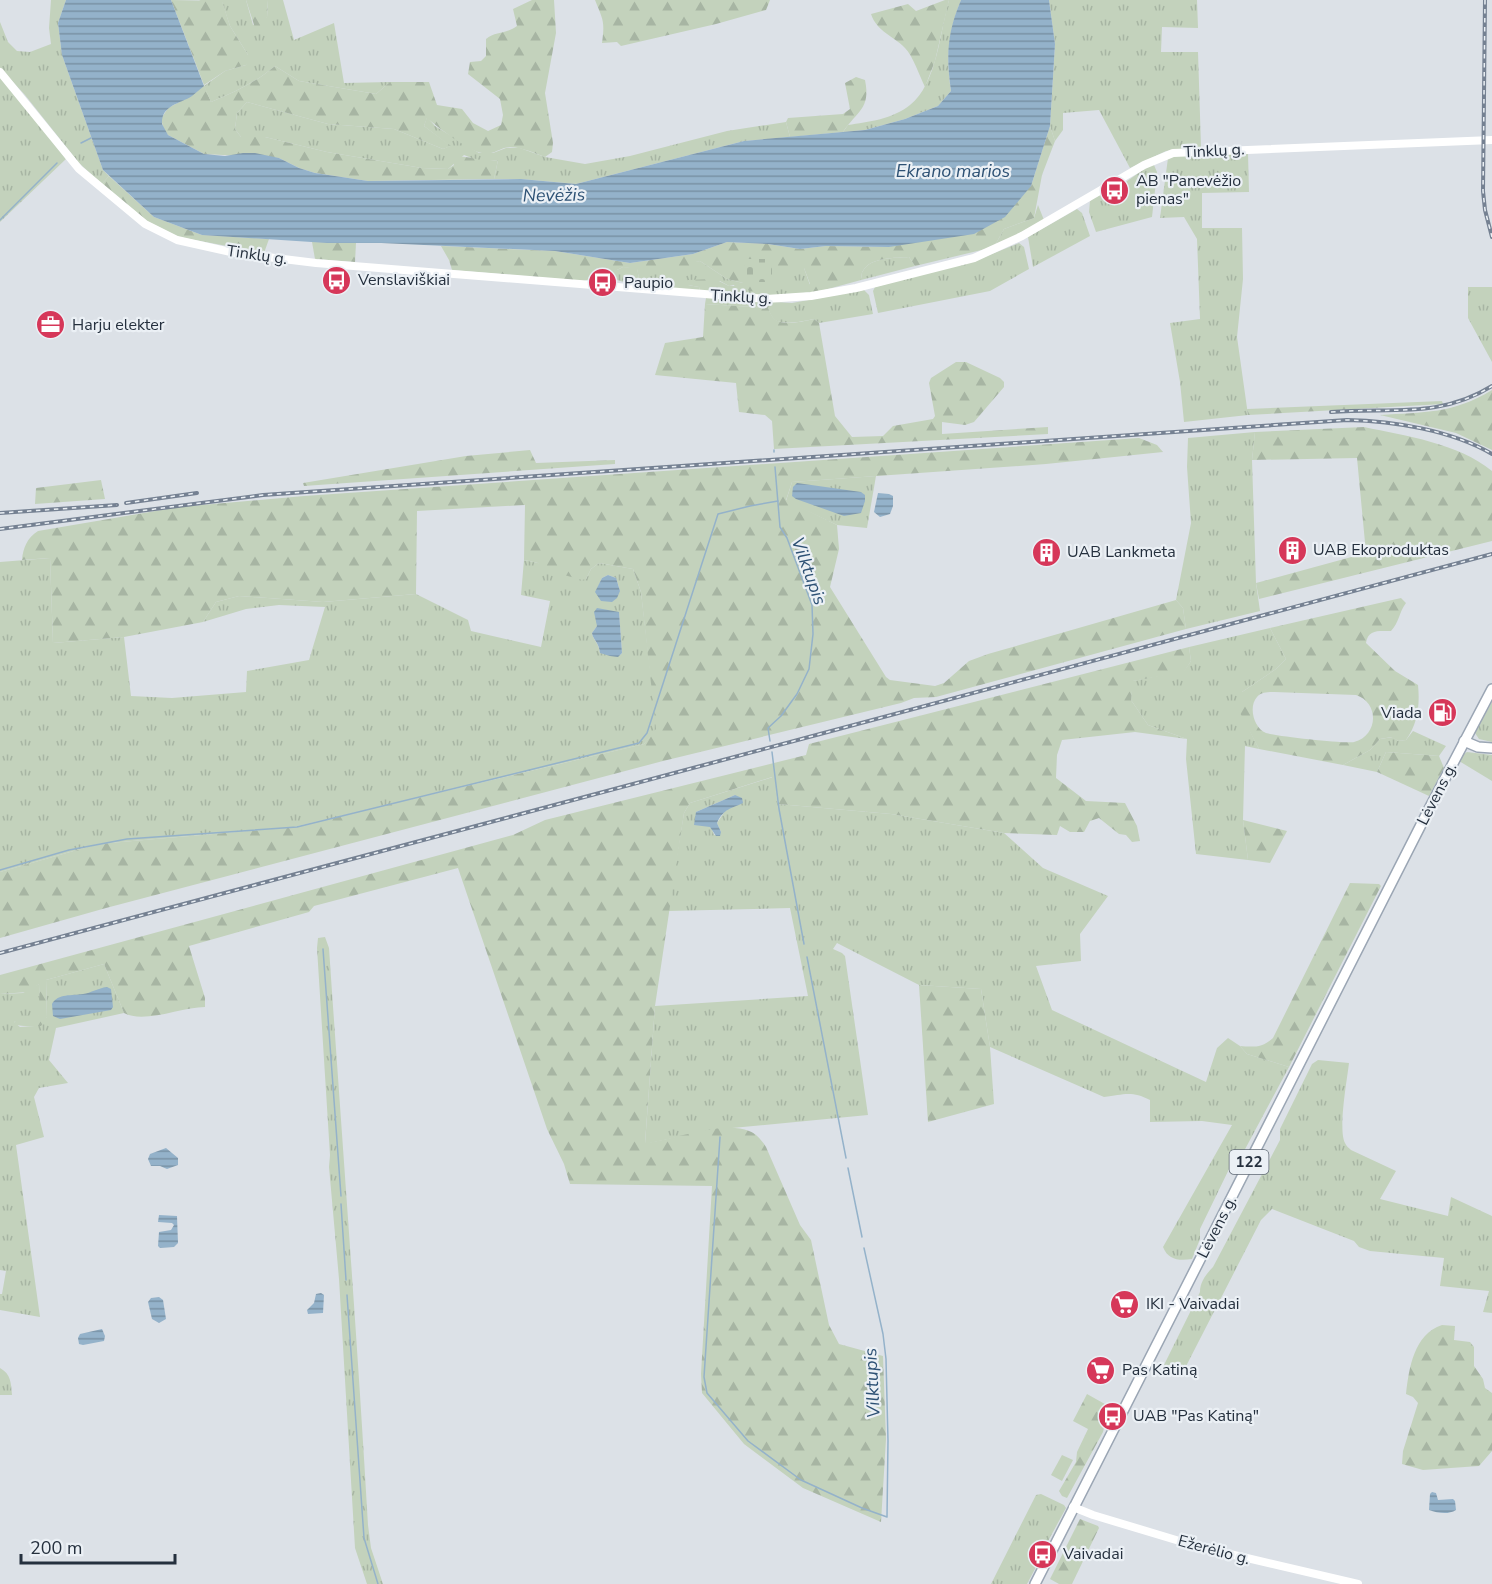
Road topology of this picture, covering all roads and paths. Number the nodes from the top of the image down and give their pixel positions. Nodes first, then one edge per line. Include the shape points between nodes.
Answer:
1 (0, 72) edge
2 (1492, 140) edge
3 (1492, 689) edge
4 (1464, 741) junction
5 (1492, 748) edge
6 (1073, 1507) junction
7 (1035, 1584) edge
8 (1358, 1584) edge

1 - 2 main road, Tinklų g. via 75,165 145,225 177,240 235,253 320,263 766,299 856,288 974,258 1173,153
3 - 4 main road, Lėvens g.
4 - 5 main road
4 - 6 main road, Lėvens g. / 122
6 - 7 main road, Lėvens g. / 122
6 - 8 main road, Ežerėlio g. via 1196,1546

